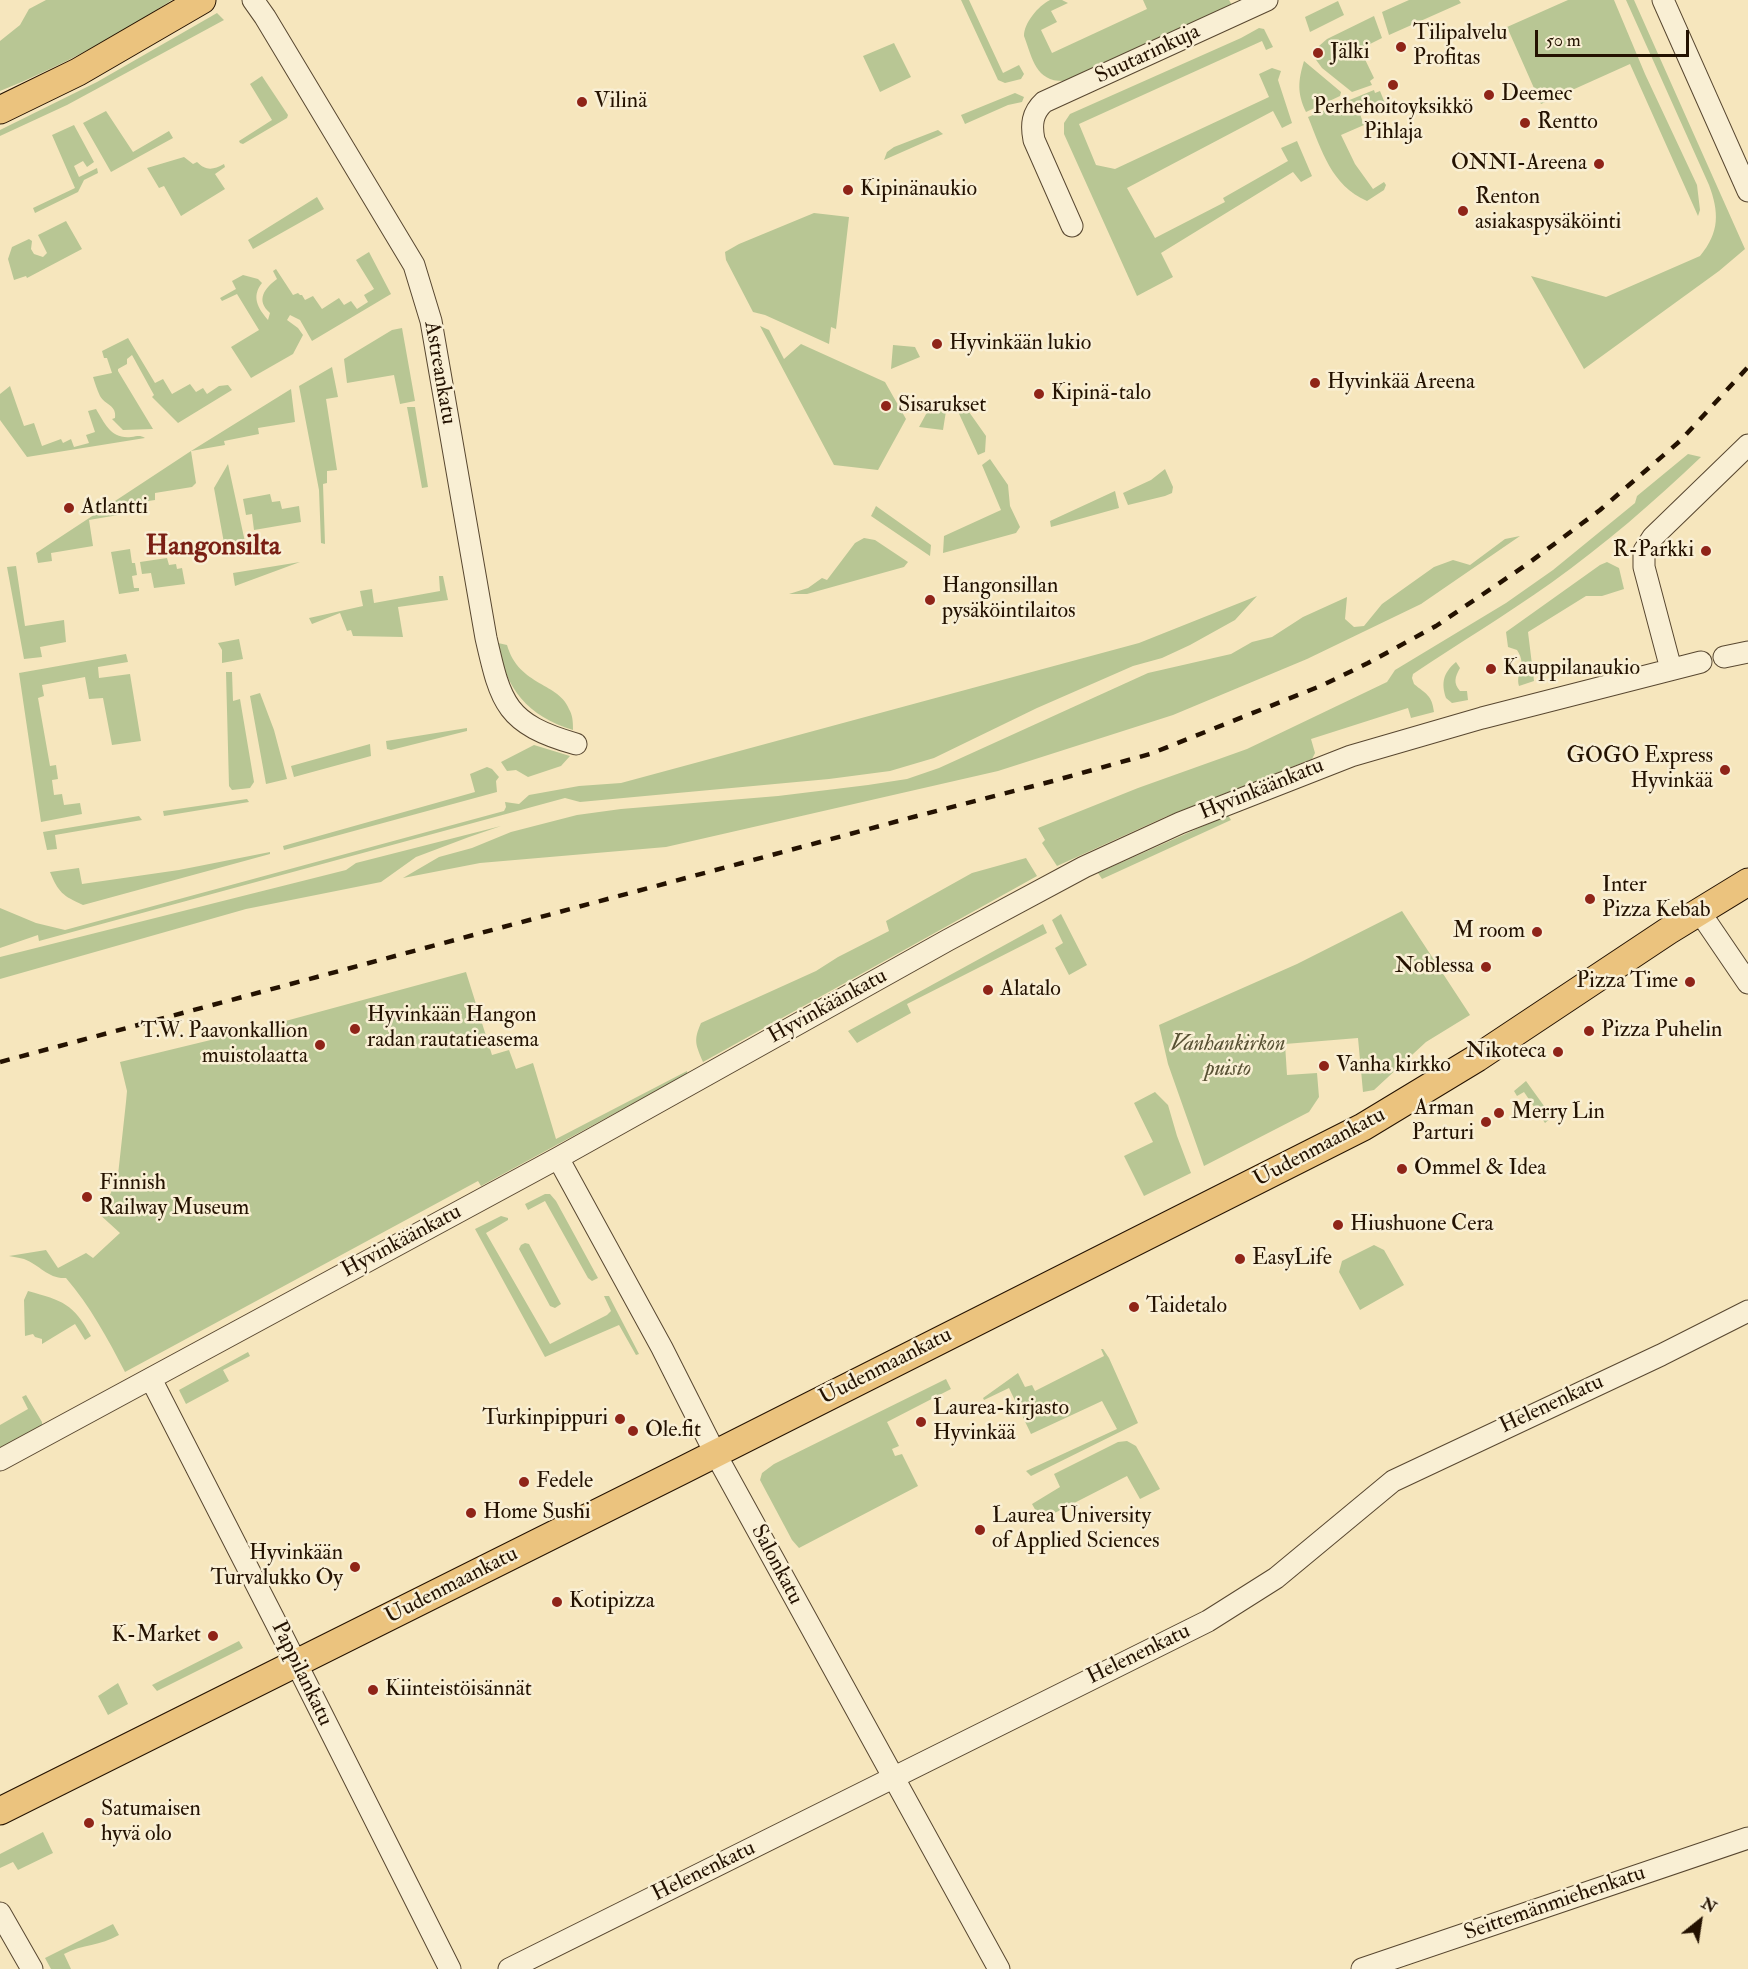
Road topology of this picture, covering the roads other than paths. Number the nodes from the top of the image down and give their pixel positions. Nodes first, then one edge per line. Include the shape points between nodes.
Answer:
1 (202, 0) edge
2 (253, 0) edge
3 (1267, 0) edge
4 (1663, 0) edge
5 (0, 110) edge
6 (1748, 191) edge
7 (1072, 226) dead end
8 (1748, 445) edge
9 (1748, 651) edge
10 (1724, 657) dead end
11 (1701, 662) dead end
12 (1671, 669) junction
13 (576, 744) dead end
14 (1748, 882) edge
15 (1699, 911) junction
16 (1748, 983) edge
17 (558, 1158) junction
18 (1748, 1311) edge
19 (151, 1379) junction
20 (715, 1453) junction
21 (0, 1460) edge
22 (295, 1663) junction
23 (893, 1777) junction
24 (0, 1811) edge
25 (1748, 1838) edge
26 (0, 1913) edge
27 (32, 1969) edge
28 (450, 1969) edge
29 (510, 1969) edge
30 (999, 1969) edge
31 (1362, 1969) edge

1 - 5 main road via 78,72
2 - 13 street, Astreankatu via 414,265 431,321 495,679 515,716 529,727
3 - 7 street, Suutarinkuja via 1044,102 1034,115 1031,129
4 - 6 street
8 - 12 street via 1653,537 1644,551 1644,567
9 - 10 street
11 - 12 street, Hyvinkäänkatu
12 - 17 street, Hyvinkäänkatu via 1351,756 1180,823 1032,894
14 - 15 main road, Uudenmaankatu
15 - 16 street
15 - 20 main road, Uudenmaankatu via 1484,1053 1362,1127
17 - 19 street, Hyvinkäänkatu
17 - 20 street, Salonkatu
18 - 23 street, Helenenkatu via 1393,1481 1276,1578 1208,1621
19 - 21 street, Hyvinkäänkatu
19 - 22 street, Pappilankatu
20 - 22 main road, Uudenmaankatu
20 - 23 street, Salonkatu
22 - 24 main road, Uudenmaankatu
22 - 28 street, Pappilankatu
23 - 29 street, Helenenkatu
23 - 30 street, Salonkatu
25 - 31 street, Seittemänmiehenkatu
26 - 27 street

